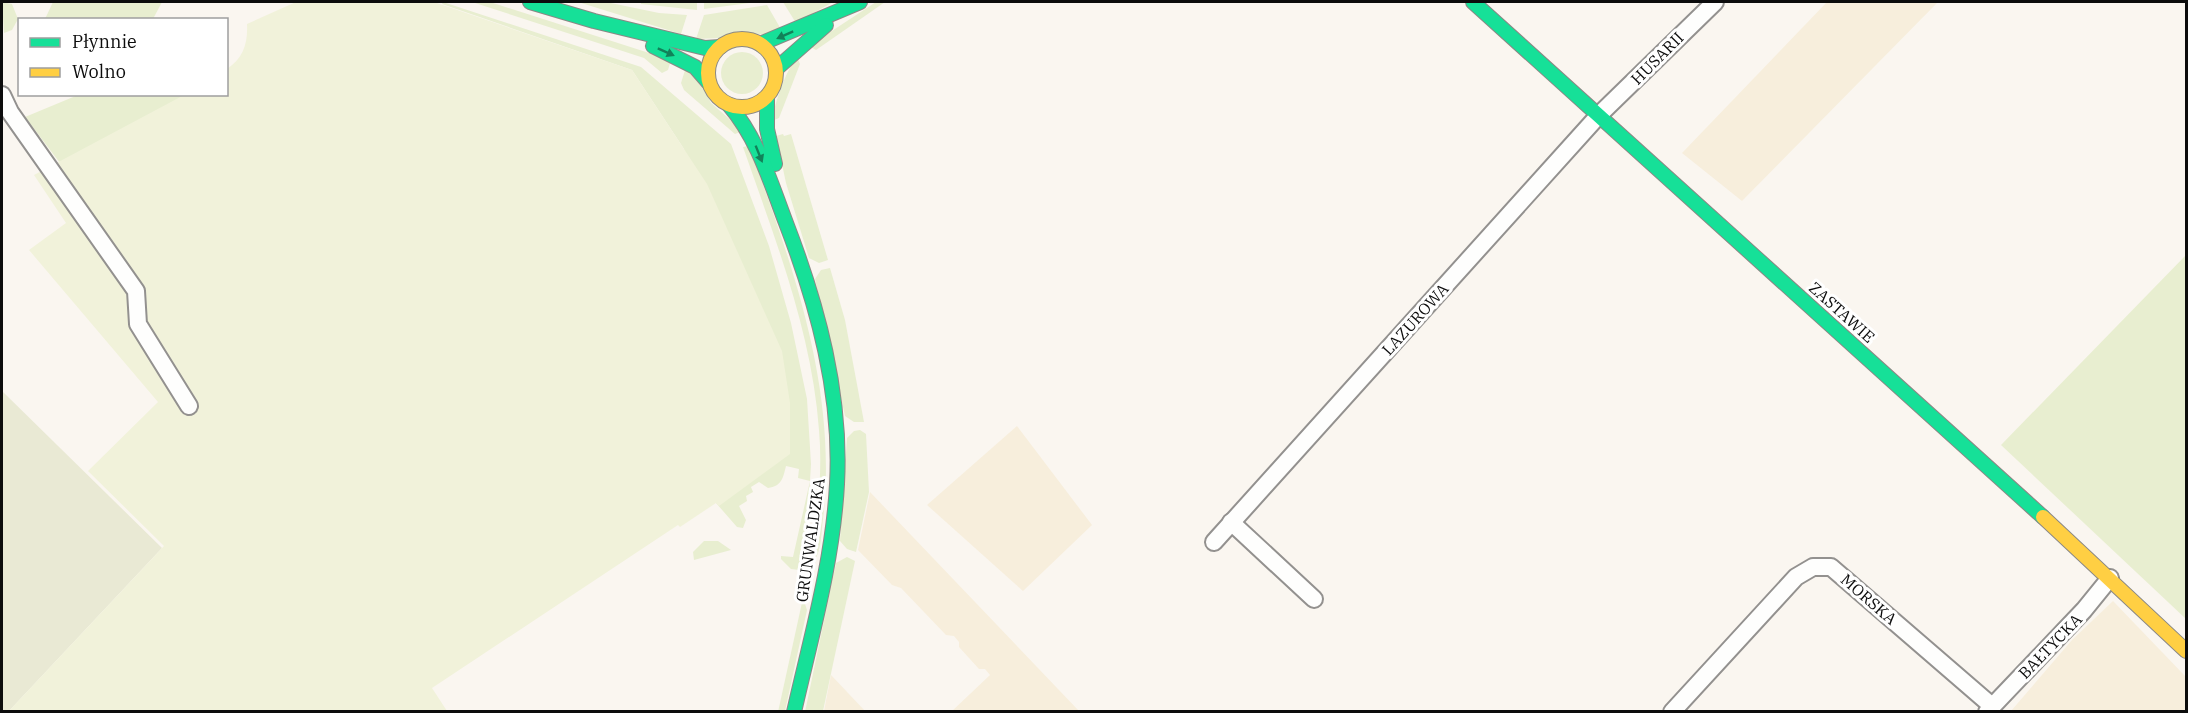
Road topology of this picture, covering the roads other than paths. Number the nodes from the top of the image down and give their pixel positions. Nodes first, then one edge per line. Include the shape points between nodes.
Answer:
1 (530, 2) edge
2 (1473, 2) edge
3 (1715, 2) edge
4 (854, 4) edge
5 (594, 21) junction
6 (760, 44) junction
7 (720, 47) junction
8 (776, 69) junction
9 (708, 82) junction
10 (2, 95) edge
11 (767, 96) junction
12 (729, 105) junction
13 (1599, 115) junction
14 (790, 232) junction
15 (189, 406) dead end
16 (1231, 522) junction
17 (1214, 542) dead end
18 (2110, 578) junction
19 (1314, 599) dead end
20 (2187, 651) edge
21 (1990, 709) edge
22 (794, 711) edge
23 (1672, 711) edge

1 - 5 main road
2 - 13 main road, ZASTAWIE
3 - 13 street, HUSARII
4 -> 6 main road
4 - 8 main road
5 - 7 main road via 705,48
5 -> 9 main road via 682,59 696,67
6 - 7 main road via 744,38
6 - 8 main road via 771,54
7 - 9 main road via 710,60
8 - 11 main road via 774,85
9 - 12 main road via 720,100
10 - 15 street via 136,291 138,324
11 - 12 main road via 751,106
11 - 14 main road, GRUNWALDZKA via 767,129
12 -> 14 main road, GRUNWALDZKA via 752,135
13 - 16 street, LAZUROWA
13 - 18 main road, ZASTAWIE
14 - 22 main road, GRUNWALDZKA via 822,342 832,395 837,483
16 - 17 street, LAZUROWA
16 - 19 street
18 - 20 main road, ZASTAWIE
18 - 21 street, BAŁTYCKA
21 - 23 street, MORSKA via 1831,567 1813,567 1796,577

